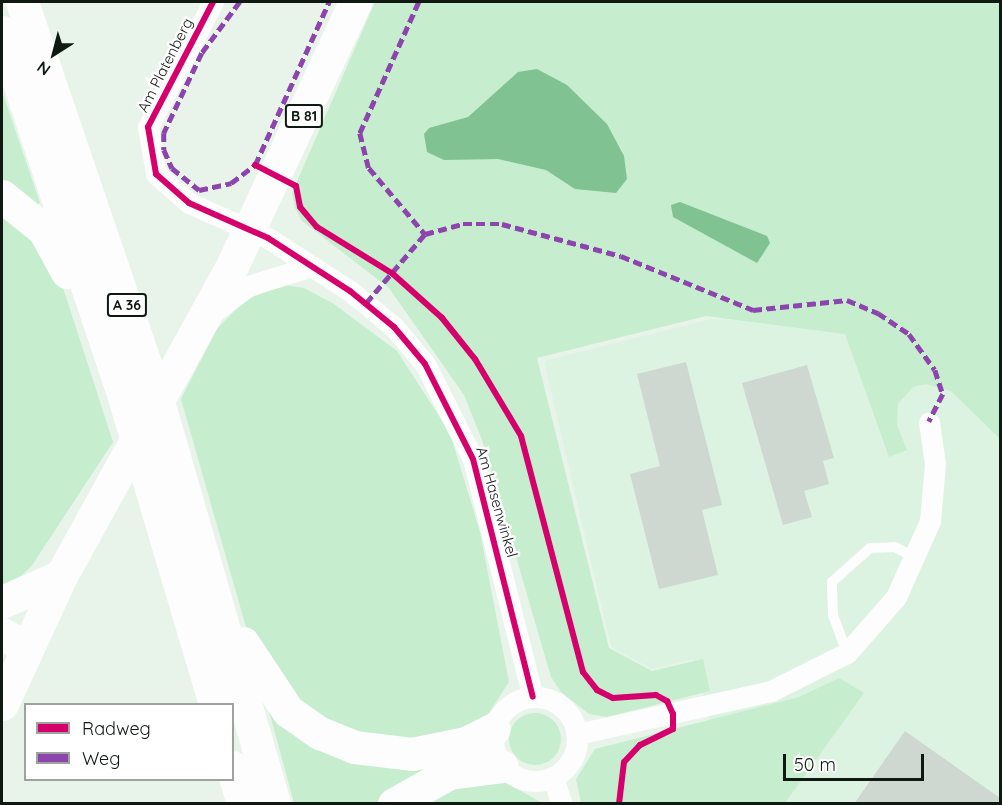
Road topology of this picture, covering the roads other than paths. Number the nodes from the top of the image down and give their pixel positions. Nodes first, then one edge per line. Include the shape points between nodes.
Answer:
1 (22, 2) edge
2 (213, 2) edge
3 (356, 2) edge
4 (2, 32) edge
5 (2, 196) edge
6 (250, 229) junction
7 (312, 266) junction
8 (92, 296) junction
9 (197, 328) junction
10 (929, 422) dead end
11 (917, 559) junction
12 (61, 576) junction
13 (2, 602) edge
14 (228, 636) junction
15 (14, 640) edge
16 (847, 653) junction
17 (533, 697) junction
18 (214, 703) edge
19 (2, 704) edge
20 (494, 729) junction
21 (577, 734) junction
22 (502, 766) junction
23 (234, 774) edge
24 (554, 777) junction
25 (243, 804) edge
26 (274, 804) edge
27 (394, 804) edge
28 (562, 804) edge

1 - 14 main road, A 36 via 135,330
2 - 6 street, Am Platenberg via 156,103 148,127 149,157 174,194
3 - 6 main road, B 81
4 - 8 main road, A 36
5 - 8 main road via 37,223 55,247 72,285
6 - 7 street, Am Hasenwinkel
6 - 9 main road, B 81
7 - 9 street via 249,286
7 - 17 street, Am Hasenwinkel via 394,327 455,415 482,486
8 - 18 main road, A 36
9 - 12 main road, B 81
10 - 11 street via 935,464 930,521
11 - 16 street via 896,597
11 - 16 lane via 895,547 870,548 832,582 833,615
12 - 13 main road
12 - 15 main road, B 81
14 - 20 main road via 248,645 262,678 288,711 346,745 412,753 466,743
14 - 26 main road, A 36
15 - 19 main road, B 81
16 - 21 street via 771,691
17 - 20 street via 508,707
17 - 21 street via 560,705
20 - 22 street via 494,748
21 - 24 street via 573,757
22 - 24 street via 523,780
22 - 27 main road via 450,773
23 - 25 main road
24 - 28 street

